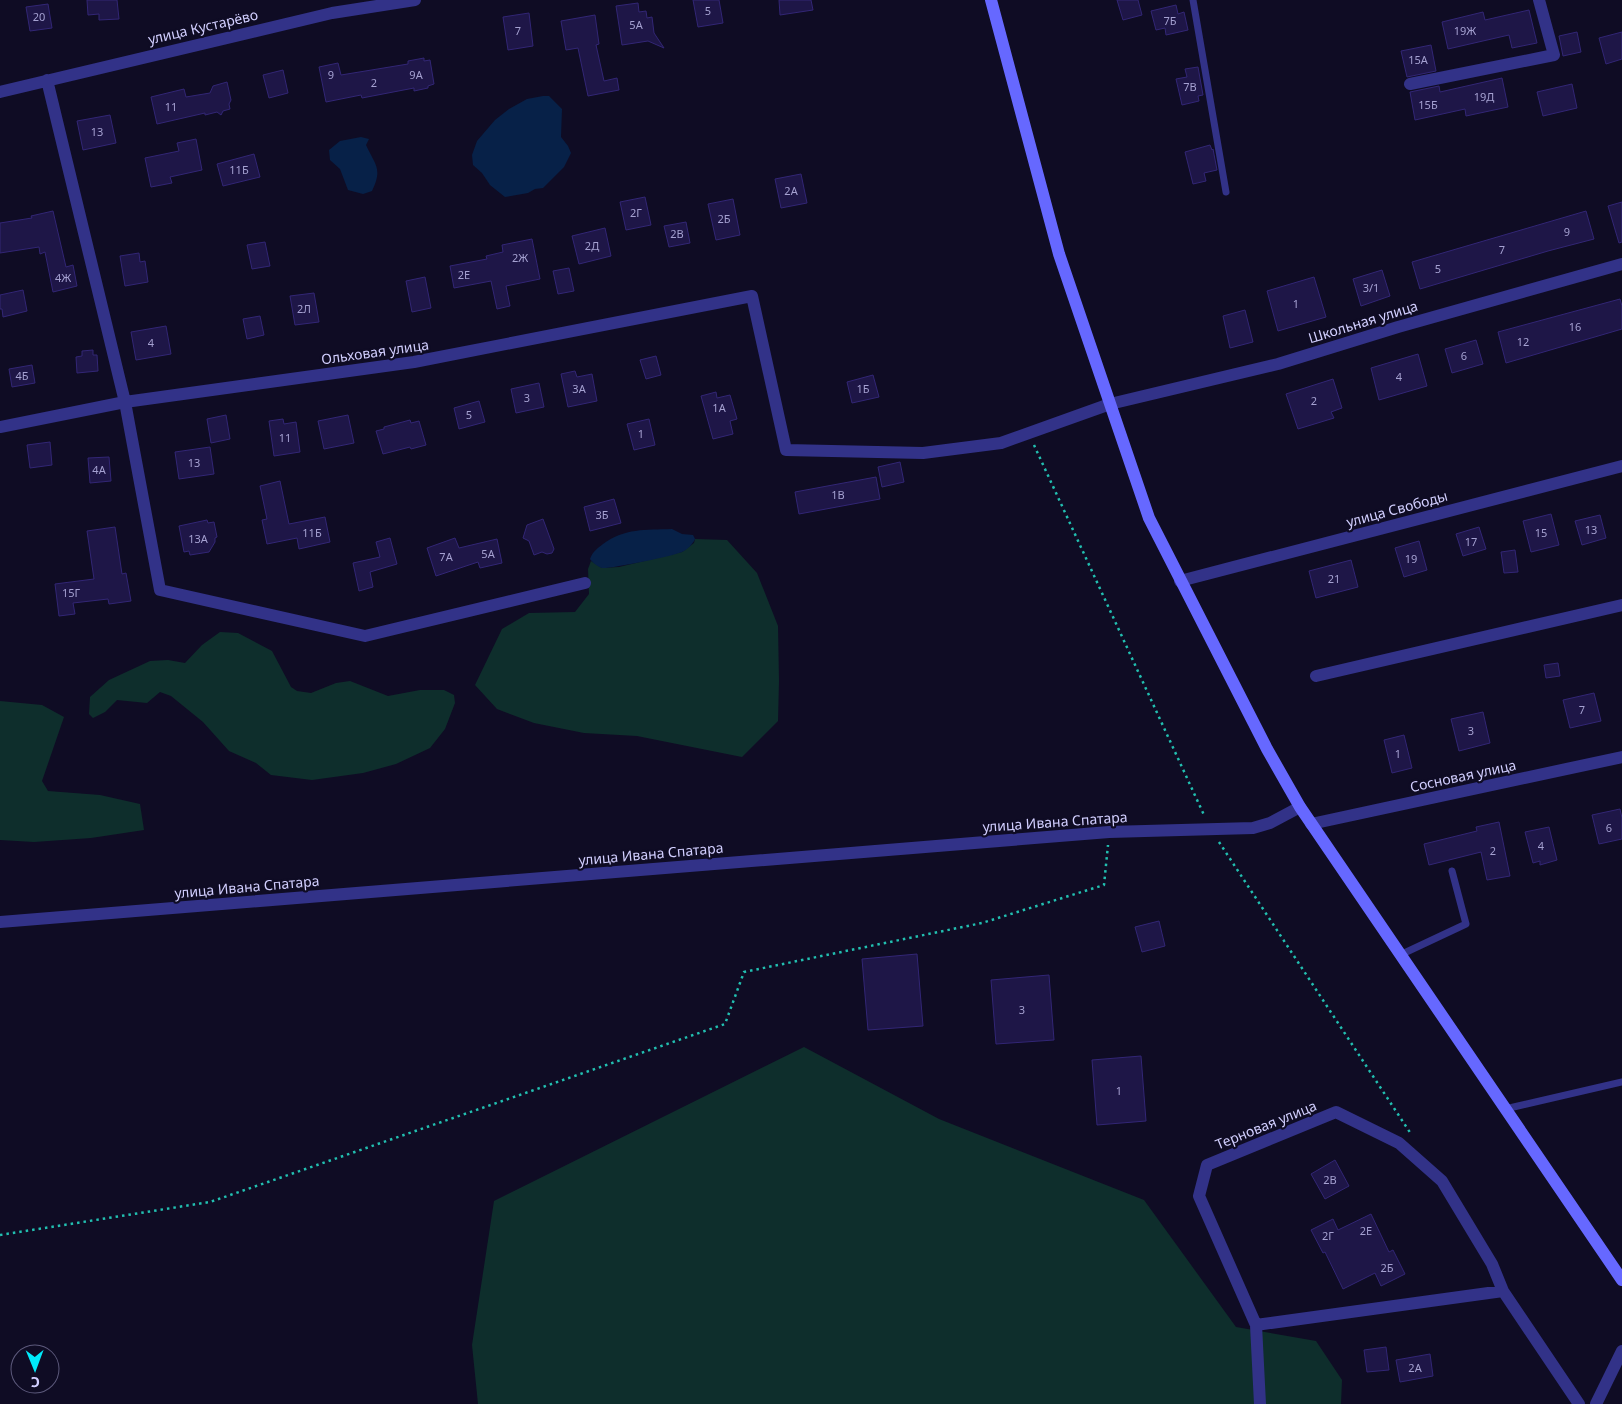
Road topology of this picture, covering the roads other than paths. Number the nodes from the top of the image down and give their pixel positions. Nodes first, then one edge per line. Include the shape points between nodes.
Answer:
1 (415, 0) edge
2 (991, 0) edge
3 (1193, 0) edge
4 (1538, 0) edge
5 (47, 80) junction
6 (1410, 84) dead end
7 (0, 92) edge
8 (1226, 192) dead end
9 (1622, 264) edge
10 (752, 296) joint
11 (125, 402) junction
12 (1110, 404) junction
13 (0, 427) edge
14 (1622, 466) edge
15 (1180, 581) junction
16 (585, 582) dead end
17 (1622, 604) edge
18 (1316, 676) dead end
19 (1622, 757) edge
20 (1300, 807) junction
21 (1311, 824) junction
22 (1452, 871) dead end
23 (0, 922) edge
24 (1400, 955) junction
25 (1622, 1082) edge
26 (1505, 1109) junction
27 (1622, 1280) edge
28 (1503, 1291) junction
29 (1256, 1325) junction
30 (1622, 1351) edge
31 (1260, 1404) edge
32 (1579, 1404) edge
33 (1596, 1404) edge

1 - 5 street, улица Кустарёво via 332,13
2 - 12 main road via 1059,254
3 - 8 lane
4 - 6 street via 1554,54
5 - 7 street, улица Кустарёво
5 - 11 street
9 - 12 street, Школьная улица via 1278,364
10 - 11 street, Ольховая улица via 414,362
10 - 12 street, Школьная улица via 786,450 923,453 1001,443
11 - 13 street, Ольховая улица
11 - 16 street via 160,590 365,636
12 - 15 main road via 1149,518
14 - 15 street, улица Свободы
15 - 20 main road
17 - 18 street
19 - 21 street, Сосновая улица
20 - 21 main road
20 - 23 street, улица Ивана Спатара via 1253,828 1109,832
21 - 24 main road
22 - 24 lane via 1466,924
24 - 26 main road
25 - 26 lane
26 - 27 main road
28 - 29 street
28 - 29 street, Терновая улица via 1492,1264 1442,1181 1399,1143 1336,1112 1207,1165 1199,1196
28 - 32 street
29 - 31 street, Терновая улица
30 - 33 street

